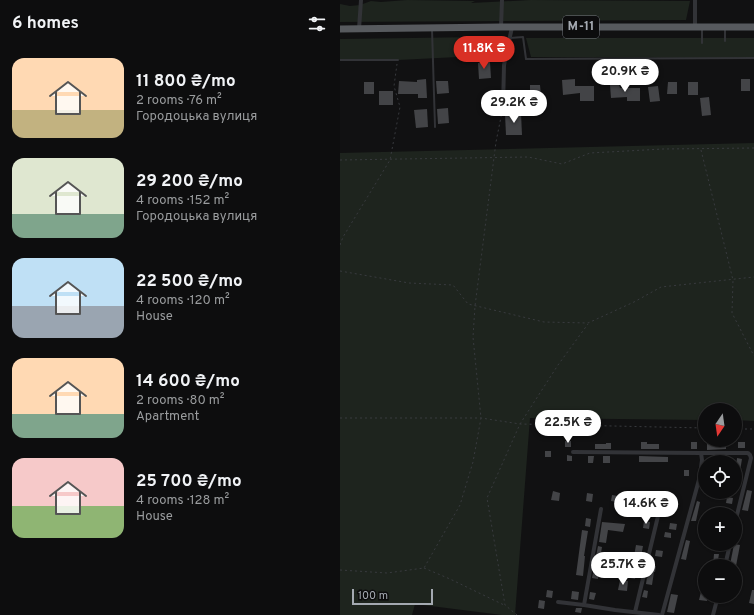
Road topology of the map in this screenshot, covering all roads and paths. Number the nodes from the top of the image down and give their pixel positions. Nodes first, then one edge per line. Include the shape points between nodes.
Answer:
1 (361, 0) edge
2 (502, 0) edge
3 (695, 0) edge
4 (502, 27) junction
5 (512, 27) junction
6 (698, 27) junction
7 (725, 27) junction
8 (754, 27) edge
9 (432, 28) junction
10 (340, 29) edge
11 (359, 29) junction
12 (510, 38) junction
13 (725, 41) dead end
14 (702, 43) dead end
15 (754, 58) edge
16 (340, 60) edge
17 (398, 60) joint
18 (503, 108) joint
19 (435, 127) dead end
20 (754, 148) edge
21 (701, 149) junction
22 (494, 157) junction
23 (340, 160) edge
24 (390, 160) junction
25 (340, 245) edge
26 (340, 271) edge
27 (754, 277) edge
28 (733, 280) junction
29 (475, 306) junction
30 (588, 323) junction
31 (754, 356) edge
32 (340, 418) edge
33 (481, 418) junction
34 (520, 424) junction
35 (698, 428) edge
36 (742, 429) edge
37 (754, 429) edge
38 (573, 452) dead end
39 (700, 454) junction
40 (739, 507) edge
41 (601, 509) dead end
42 (623, 509) dead end
43 (424, 568) junction
44 (340, 570) edge
45 (558, 602) dead end
46 (716, 603) edge
47 (584, 605) junction
48 (505, 606) junction
49 (615, 610) junction
50 (635, 612) junction
51 (517, 615) edge
52 (619, 615) edge
53 (660, 615) edge
54 (713, 615) edge

1 - 11 street
2 - 4 street
3 - 6 street
4 - 5 highway, М-11
4 - 9 highway, М-11
5 - 6 highway, М-11
5 - 12 street
6 - 7 highway, М-11
6 - 14 lane
7 - 8 highway, М-11
7 - 13 lane
9 - 11 highway, М-11
9 - 19 lane
10 - 11 highway, М-11
12 - 15 lane via 523,37 526,59
12 - 18 street via 504,65
16 - 17 lane
17 - 24 path via 394,86 400,107
18 - 22 path
20 - 21 path
21 - 22 path via 590,153 562,164 528,157
21 - 28 path
22 - 24 path
22 - 29 path
23 - 24 path
24 - 25 path
26 - 29 path via 409,283 453,285 468,304
27 - 28 path
28 - 30 path via 661,287
28 - 31 path via 732,313
29 - 30 path via 544,322
29 - 33 path via 473,337
30 - 34 path
32 - 33 path
33 - 34 path
33 - 43 path via 473,462 460,505
34 - 35 path
34 - 48 path via 487,498
36 - 37 path
38 - 39 street
39 - 40 street via 750,455
39 - 53 street via 700,476
41 - 47 street
42 - 50 street via 659,512
43 - 44 path via 387,573
43 - 48 path
45 - 47 street
46 - 54 street
47 - 49 street
48 - 51 path
49 - 50 street
49 - 52 street
50 - 53 street

